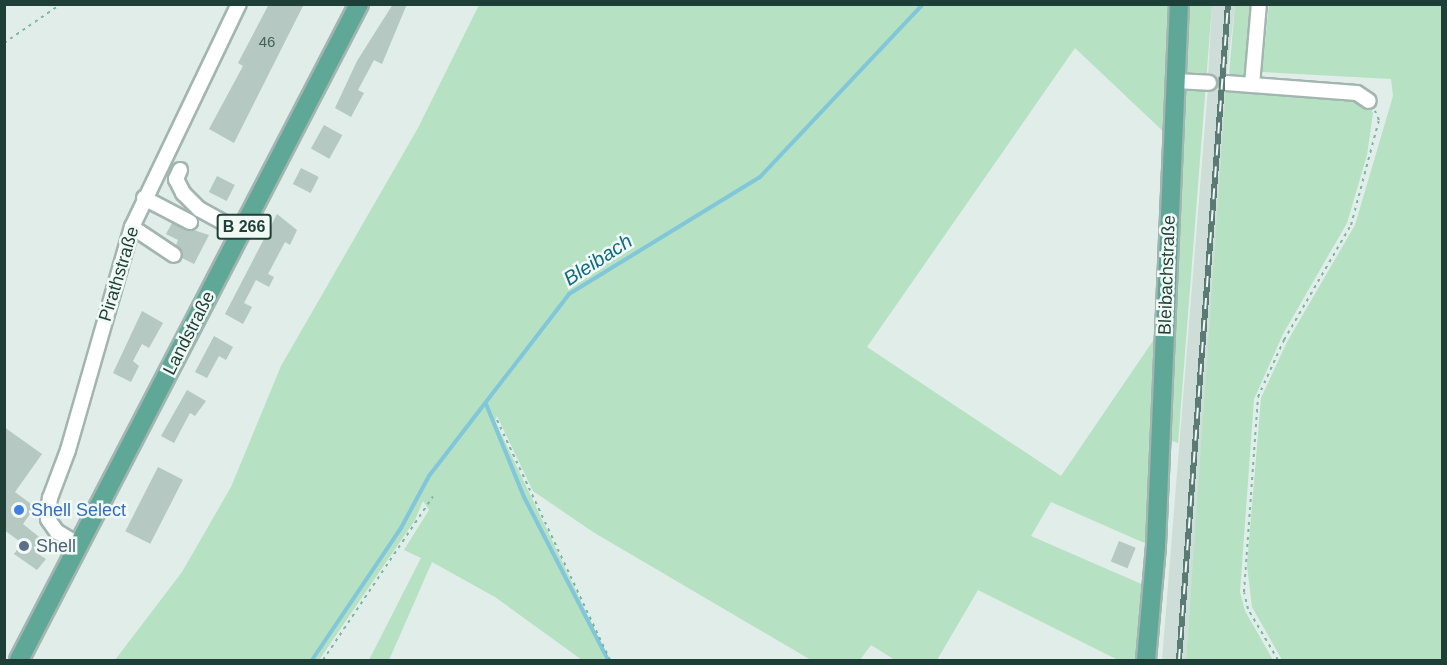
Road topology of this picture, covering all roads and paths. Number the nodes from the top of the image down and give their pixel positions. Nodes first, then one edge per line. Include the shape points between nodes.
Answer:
1 (61, 4) edge
2 (239, 4) edge
3 (359, 4) edge
4 (1179, 4) edge
5 (1259, 4) edge
6 (4, 43) edge
7 (1175, 81) junction
8 (1209, 83) dead end
9 (1226, 83) dead end
10 (1252, 85) junction
11 (1369, 101) joint
12 (180, 170) dead end
13 (144, 198) junction
14 (190, 222) dead end
15 (132, 227) junction
16 (241, 232) junction
17 (174, 255) dead end
18 (497, 420) dead end
19 (433, 496) dead end
20 (79, 545) junction
21 (19, 660) edge
22 (323, 660) edge
23 (610, 660) edge
24 (1146, 660) edge
25 (1278, 660) edge

1 - 6 path
2 - 13 street, Pirathstraße
3 - 16 main road, Landstraße / B 266
4 - 7 main road, Bleibachstraße
5 - 10 street
7 - 8 street
7 - 24 main road, Bleibachstraße via 1156,545
9 - 10 street
10 - 11 street via 1357,93
11 - 25 path via 1379,120 1351,225 1284,340 1258,397 1244,592 1248,609
12 - 16 street via 176,179 183,193 199,209
13 - 14 street
13 - 15 street, Pirathstraße
15 - 17 street
15 - 20 street, Pirathstraße via 68,450 50,498 48,519 57,532
16 - 20 main road, Landstraße / B 266
18 - 23 path
19 - 22 path
20 - 21 main road, Landstraße / B 266

